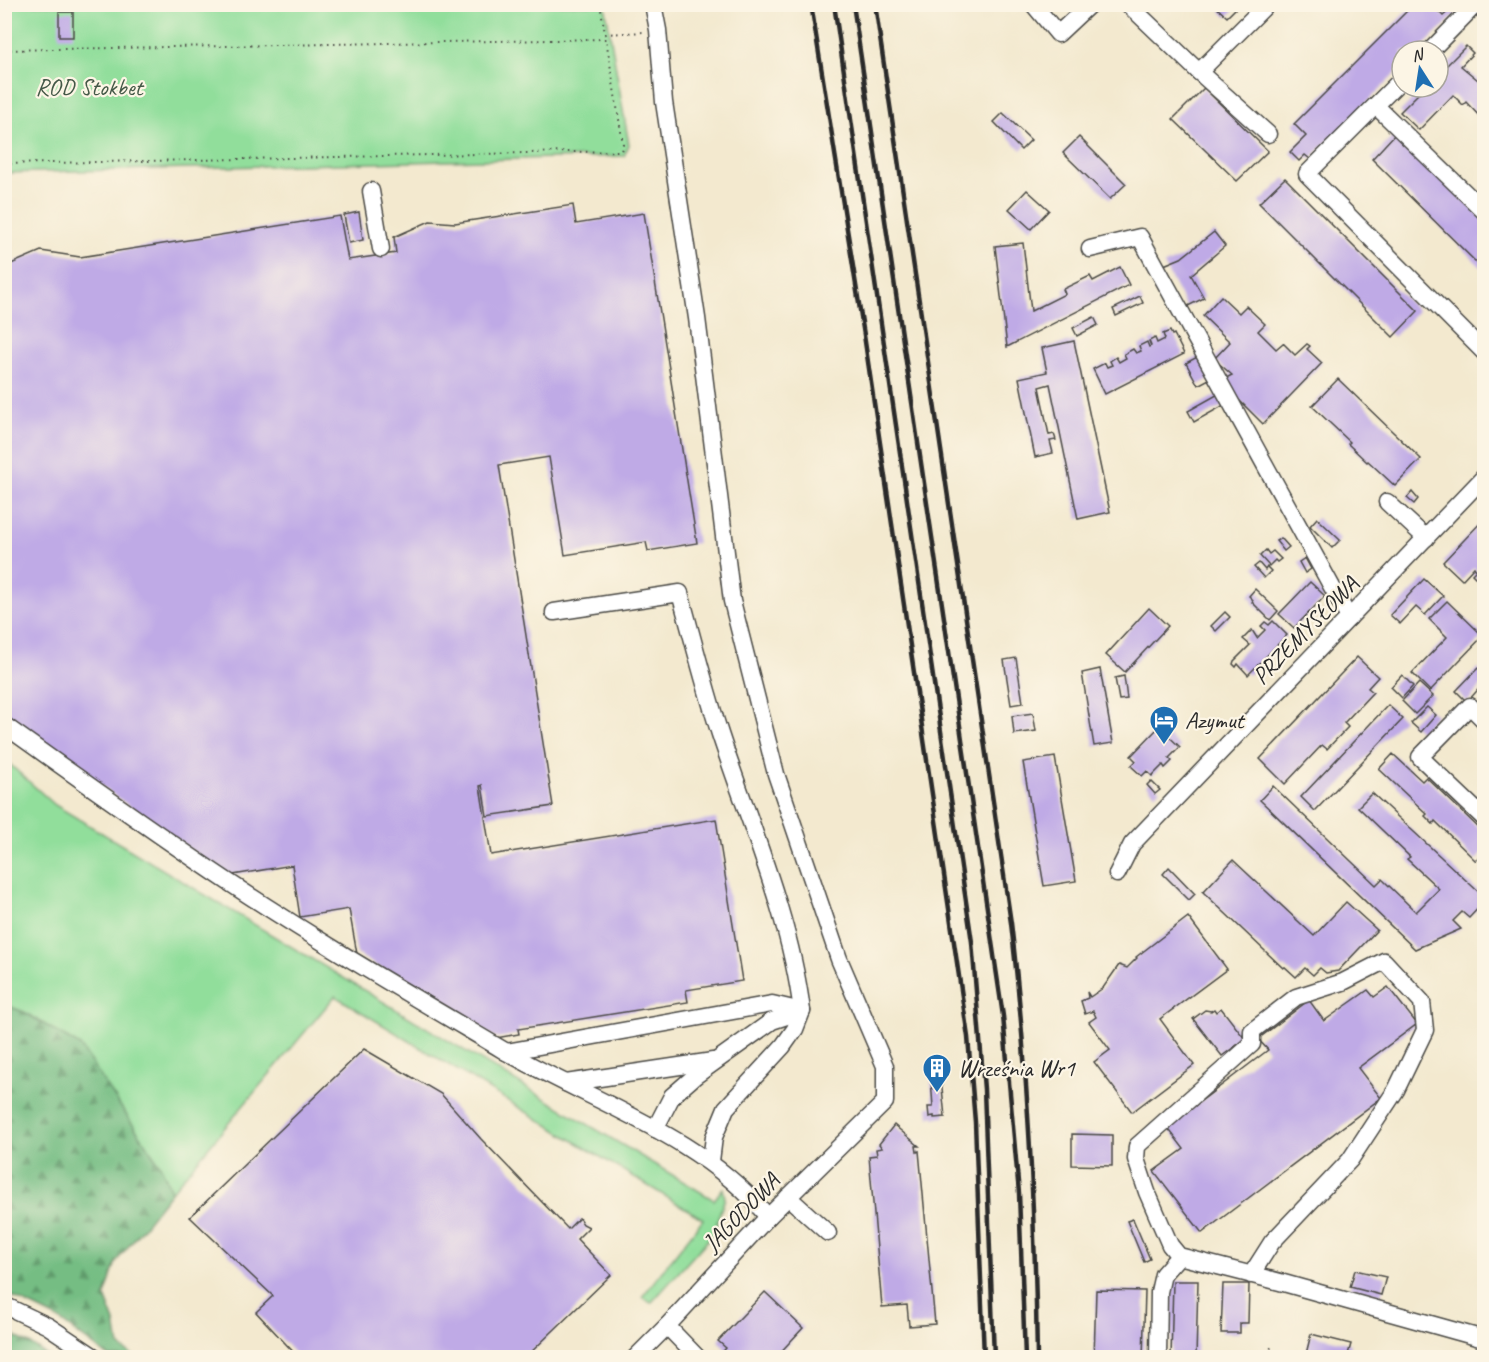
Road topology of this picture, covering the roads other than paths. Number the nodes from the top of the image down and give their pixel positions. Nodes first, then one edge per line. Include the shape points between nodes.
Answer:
1 (652, 4) edge
2 (1033, 4) edge
3 (1090, 4) edge
4 (1128, 4) edge
5 (1268, 4) edge
6 (1476, 4) edge
7 (1442, 39) edge
8 (1198, 72) junction
9 (1390, 91) edge
10 (1376, 105) junction
11 (1268, 134) dead end
12 (371, 191) dead end
13 (1485, 211) edge
14 (381, 249) dead end
15 (1090, 249) dead end
16 (1485, 352) edge
17 (1485, 477) edge
18 (1386, 502) dead end
19 (1426, 538) junction
20 (554, 612) dead end
21 (1349, 618) junction
22 (1485, 720) edge
23 (4, 725) edge
24 (1485, 818) edge
25 (1117, 873) dead end
26 (802, 1011) junction
27 (506, 1052) junction
28 (719, 1060) junction
29 (566, 1083) junction
30 (655, 1129) junction
31 (711, 1161) junction
32 (788, 1197) junction
33 (768, 1217) junction
34 (828, 1233) dead end
35 (1179, 1256) junction
36 (1251, 1275) junction
37 (4, 1305) edge
38 (668, 1326) junction
39 (1485, 1339) edge
40 (96, 1358) edge
41 (635, 1358) edge
42 (698, 1358) edge
43 (1158, 1358) edge

1 - 32 street, JAGODOWA via 732,601 776,774 839,959 885,1066 885,1102
2 - 3 street via 1058,34
4 - 8 street
5 - 8 street
6 - 7 street
8 - 11 street
9 - 10 street
10 - 13 street
10 - 16 street via 1307,174
12 - 14 street
15 - 21 street via 1140,237
17 - 19 street, PRZEMYSŁOWA
18 - 19 street
19 - 21 street, PRZEMYSŁOWA
20 - 26 street via 680,593 719,732 792,951
21 - 25 street, PRZEMYSŁOWA via 1132,844
22 - 24 street via 1470,706 1420,757
23 - 27 street via 233,885
26 - 27 street via 772,1005
26 - 28 street via 772,1021
26 - 31 street via 783,1046 726,1108 714,1137
27 - 29 street
28 - 29 street
28 - 30 street via 672,1096
29 - 30 street
30 - 31 street
31 - 33 street via 750,1195
32 - 33 street, JAGODOWA
32 - 34 street
33 - 38 street, JAGODOWA
35 - 36 street
35 - 36 street via 1170,1245 1147,1192 1136,1159 1137,1146 1252,1044 1252,1031 1296,997 1343,982 1384,961 1422,1002 1425,1030 1396,1090 1350,1160 1272,1242
35 - 43 street via 1163,1274 1159,1292
36 - 39 street
37 - 40 street via 48,1326
38 - 41 street, JAGODOWA
38 - 42 street

